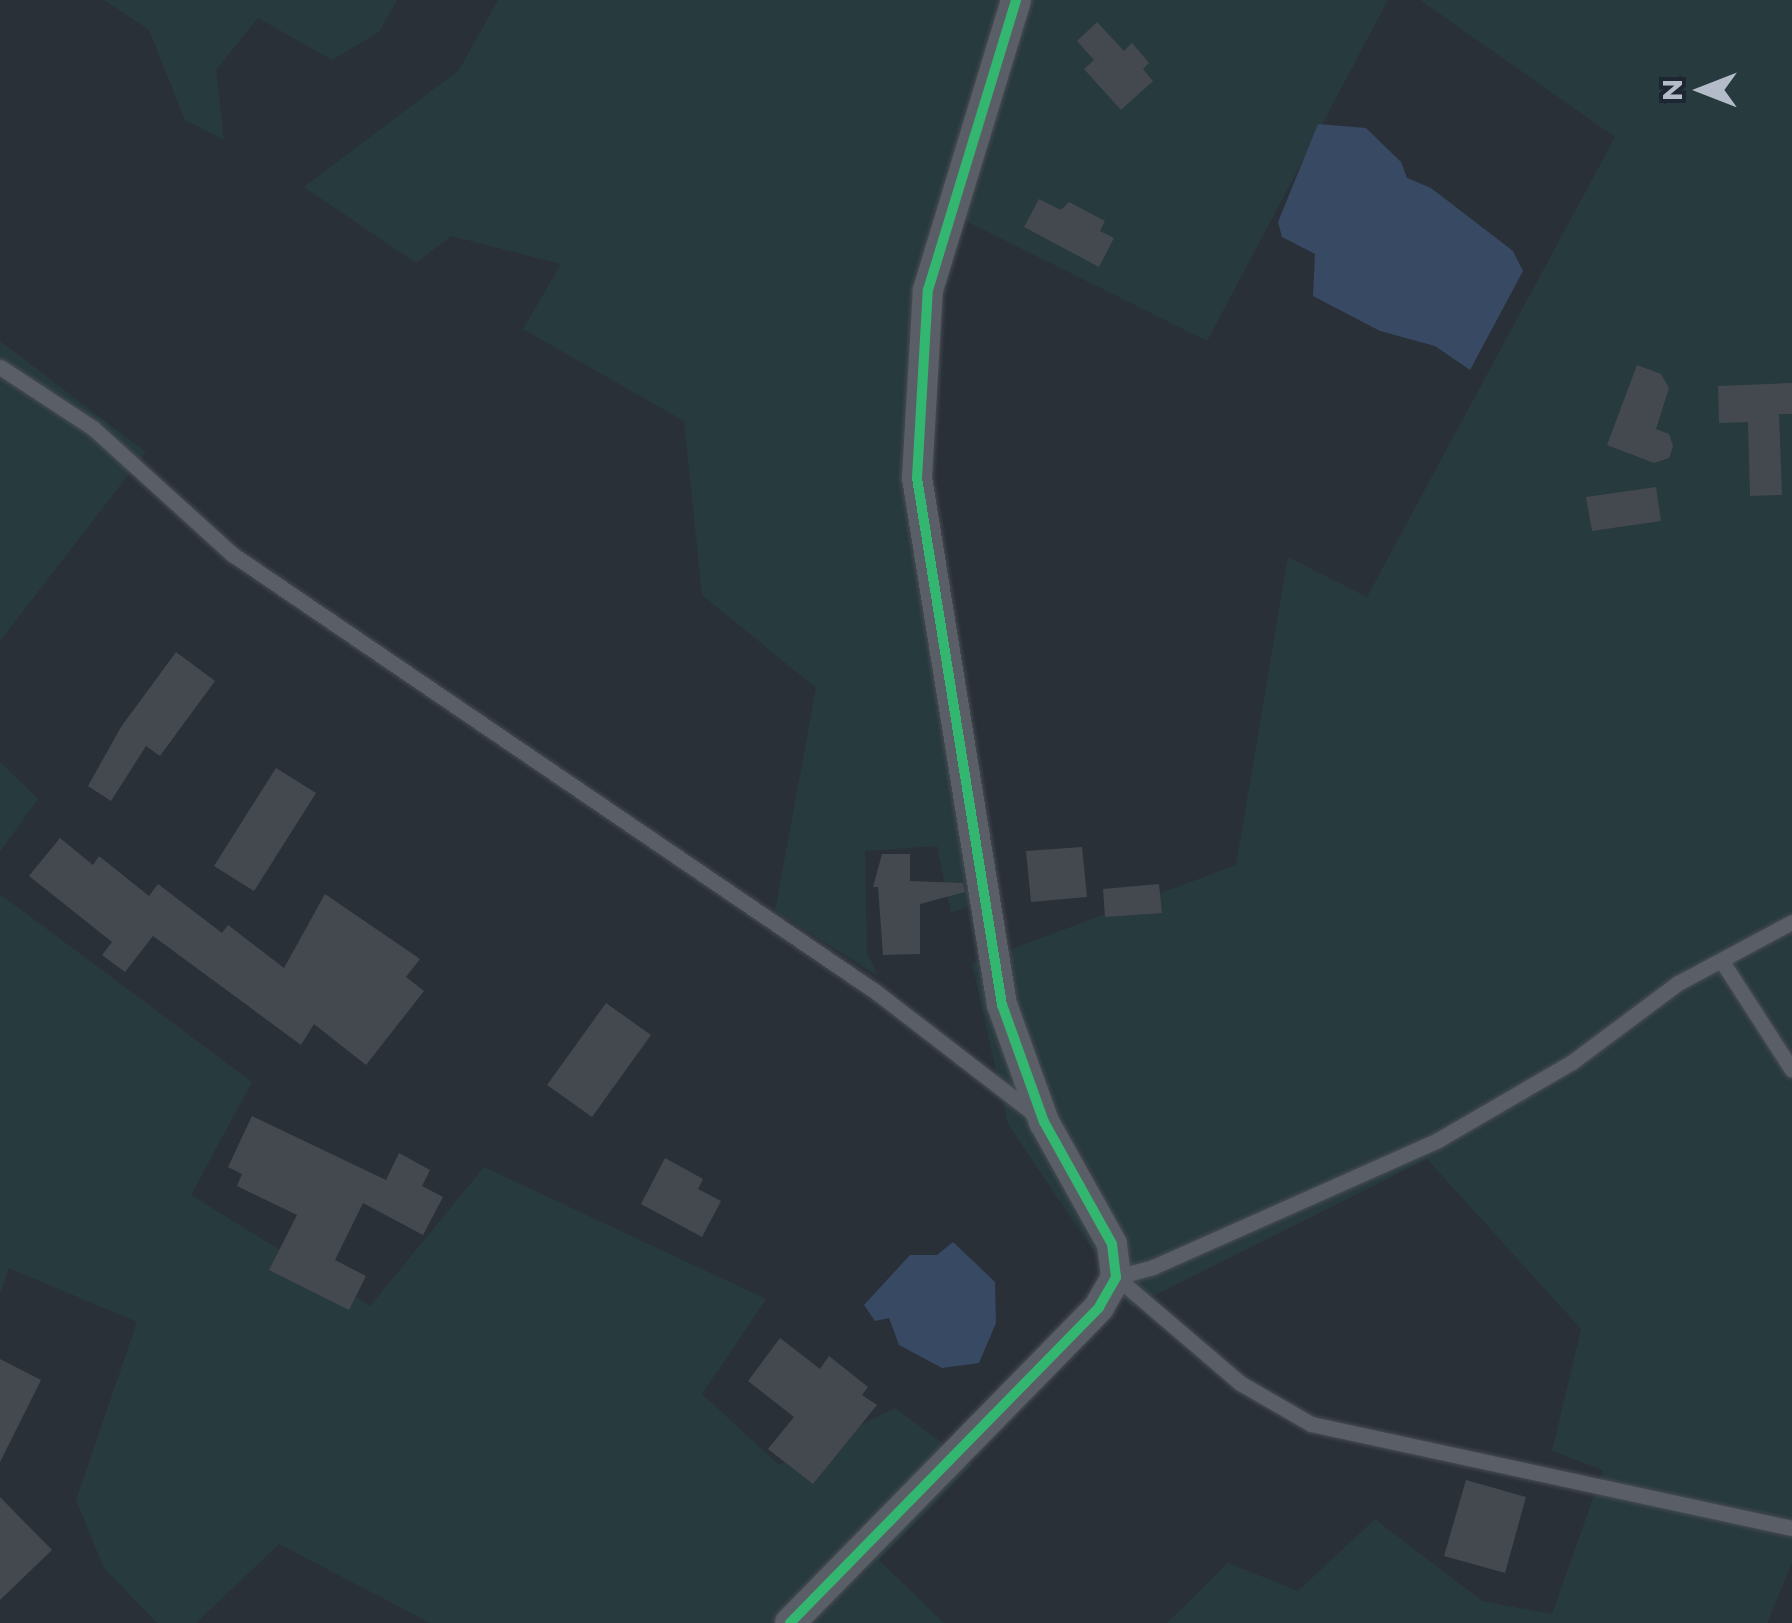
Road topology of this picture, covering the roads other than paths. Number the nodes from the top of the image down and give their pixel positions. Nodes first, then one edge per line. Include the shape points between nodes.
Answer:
1 (1016, 0) edge
2 (0, 367) edge
3 (1792, 922) edge
4 (1722, 963) junction
5 (1792, 1070) edge
6 (1044, 1122) junction
7 (1116, 1277) junction
8 (1792, 1528) edge
9 (790, 1623) edge

1 - 6 street via 928,290 916,478 1002,1004
2 - 6 lane via 93,428 232,554 876,992
3 - 4 lane
4 - 5 lane
4 - 7 lane via 1678,982 1572,1062 1438,1140 1153,1267
6 - 7 street via 1112,1244
7 - 8 lane via 1240,1383 1312,1424
7 - 9 street via 1100,1307

